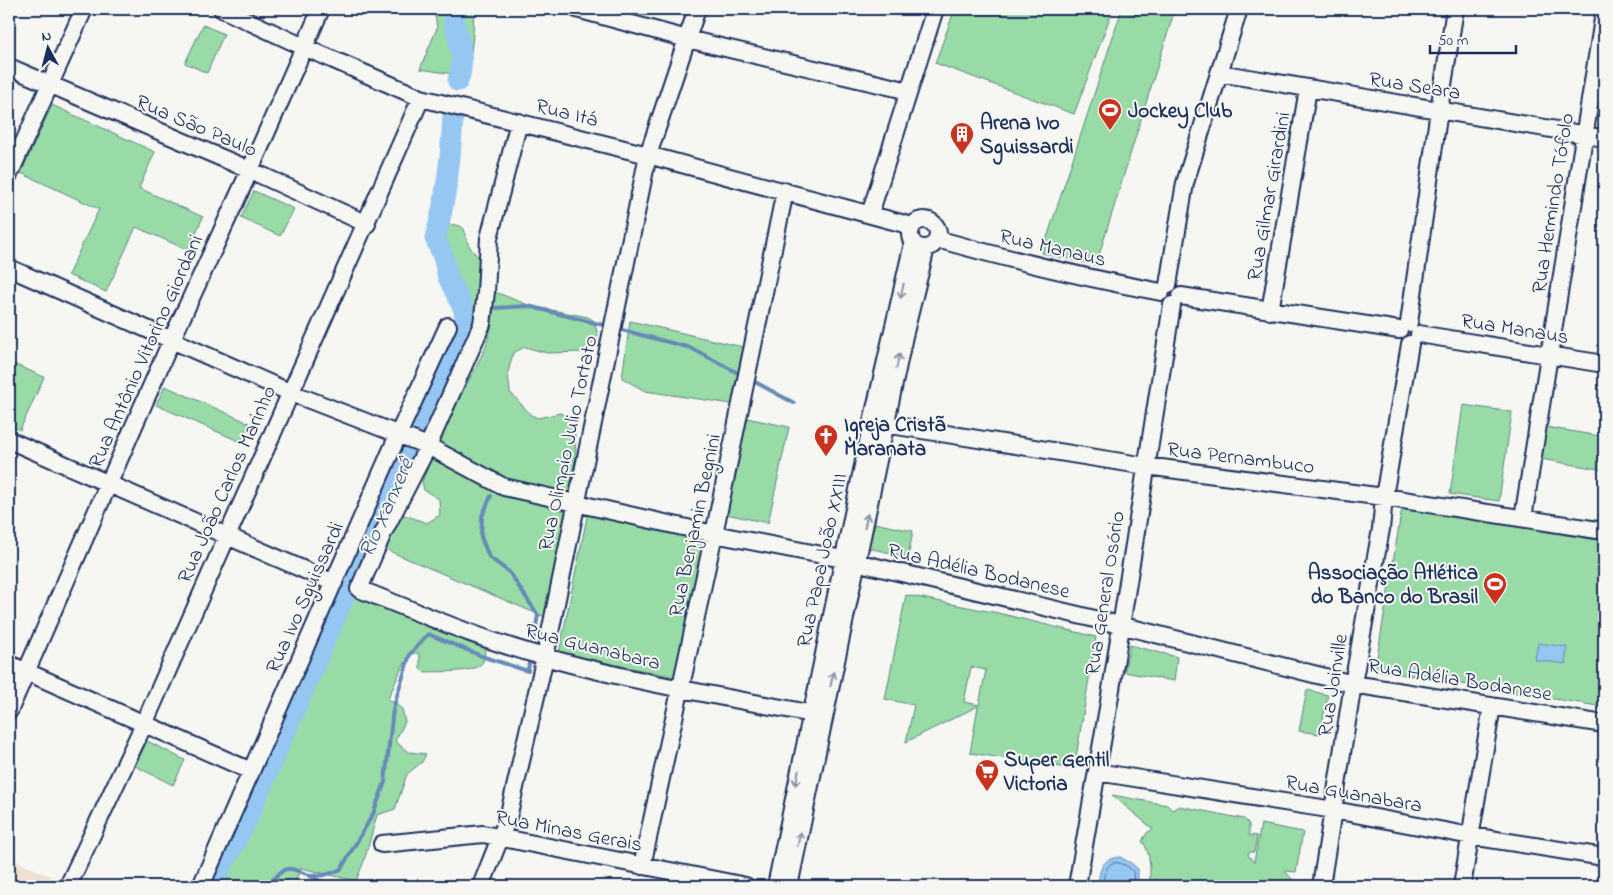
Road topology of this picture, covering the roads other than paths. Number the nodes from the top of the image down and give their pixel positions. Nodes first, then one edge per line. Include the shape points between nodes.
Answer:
1 (84, 9) edge
2 (222, 9) edge
3 (321, 9) edge
4 (577, 9) edge
5 (697, 9) edge
6 (935, 9) edge
7 (1239, 9) edge
8 (1456, 9) edge
9 (1604, 13) edge
10 (687, 39) junction
11 (304, 47) junction
12 (9, 67) edge
13 (1219, 73) junction
14 (49, 84) junction
15 (1308, 89) junction
16 (909, 91) junction
17 (421, 98) junction
18 (1439, 110) junction
19 (519, 122) junction
20 (1585, 135) junction
21 (1604, 138) edge
22 (648, 155) junction
23 (250, 170) junction
24 (9, 175) edge
25 (785, 191) junction
26 (870, 214) junction
27 (367, 224) junction
28 (912, 226) junction
29 (925, 243) junction
30 (9, 268) edge
31 (1164, 288) junction
32 (1177, 301) junction
33 (1270, 311) junction
34 (448, 326) dead end
35 (1409, 333) junction
36 (172, 339) junction
37 (1548, 355) junction
38 (1604, 364) edge
39 (289, 392) junction
40 (879, 423) junction
41 (9, 440) edge
42 (412, 440) junction
43 (1146, 466) junction
44 (108, 485) junction
45 (1384, 497) junction
46 (576, 504) junction
47 (1523, 518) junction
48 (1604, 532) edge
49 (714, 534) junction
50 (227, 535) junction
51 (850, 560) junction
52 (334, 583) junction
53 (359, 589) joint
54 (1120, 625) junction
55 (545, 657) junction
56 (9, 664) edge
57 (26, 672) junction
58 (1353, 684) junction
59 (681, 690) junction
60 (1492, 706) junction
61 (9, 711) edge
62 (817, 715) junction
63 (144, 724) junction
64 (1604, 724) edge
65 (809, 756) junction
66 (251, 771) junction
67 (1097, 772) junction
68 (1334, 810) junction
69 (1471, 836) junction
70 (501, 838) junction
71 (382, 844) dead end
72 (1604, 857) edge
73 (642, 866) junction
74 (68, 886) edge
75 (202, 886) edge
76 (481, 886) edge
77 (746, 886) edge
78 (776, 886) edge
79 (789, 886) edge
80 (1077, 886) edge
81 (1321, 886) edge
82 (1462, 886) edge

1 - 14 street
2 - 11 street, Rua Itá
3 - 11 street, Rua Antônio Vitorino Giordani
4 - 10 street
5 - 10 street, Rua Olimpio Julio Tortato
6 - 16 street
7 - 13 street
8 - 18 street, Rua Joinville
9 - 20 street, Rua Hermindo Tófolo
10 - 16 street
10 - 22 street, Rua Olimpio Julio Tortato
11 - 17 street, Rua Itá
11 - 23 street, Rua Antônio Vitorino Giordani
12 - 14 street, Rua São Paulo
13 - 15 street, Rua Seara
13 - 31 street via 1185,183
14 - 23 street, Rua São Paulo
14 - 24 street
15 - 18 street, Rua Seara
15 - 33 street, Rua Gilmar Girardini
16 - 26 street
17 - 19 street, Rua Itá
17 - 27 street, Rua João Carlos Marinho
18 - 20 street, Rua Seara
18 - 35 street, Rua Joinville
19 - 22 street, Rua Itá
19 - 42 street, Rua Ivo Sguissardi via 489,238 482,324
20 - 21 street, Rua Seara
20 - 37 street, Rua Hermindo Tófolo
22 - 25 street, Rua Itá
22 - 46 street, Rua Olimpio Julio Tortato
23 - 27 street, Rua São Paulo
23 - 36 street, Rua Antônio Vitorino Giordani
25 - 26 street, Rua Itá
25 - 49 street, Rua Benjamin Begnini
26 - 28 street, Rua Itá
27 - 39 street, Rua João Carlos Marinho
28 - 29 street via 909,235
28 - 29 street via 924,220 933,223 938,230
29 - 31 street, Rua Manaus via 1090,278
29 - 40 street, Rua Papa João XXIII via 898,335
30 - 36 street, Rua Adélia Bodanese
31 - 32 street via 1163,302
32 - 33 street, Rua Manaus
32 - 43 street, Rua General Osório
33 - 35 street, Rua Manaus
34 - 42 street, Rua Ivo Sguissardi
35 - 37 street, Rua Manaus
35 - 45 street, Rua Joinville
36 - 39 street, Rua Adélia Bodanese
36 - 44 street, Rua Antônio Vitorino Giordani
37 - 38 street, Rua Manaus
37 - 47 street, Rua Hermindo Tófolo
39 - 42 street, Rua Adélia Bodanese
39 - 50 street, Rua João Carlos Marinho
40 - 43 street, Rua Pernambuco
40 - 51 street, Rua Papa João XXIII
41 - 44 street
42 - 46 street, Rua Adélia Bodanese via 504,487
42 - 52 street, Rua Ivo Sguissardi
42 - 53 street, Rua Ivo Sguissardi via 383,533
43 - 45 street, Rua Pernambuco
43 - 54 street, Rua General Osório
44 - 50 street
44 - 57 street, Rua Antônio Vitorino Giordani
45 - 47 street, Rua Pernambuco
45 - 58 street, Rua Joinville
46 - 49 street, Rua Adélia Bodanese
46 - 55 street, Rua Olimpio Julio Tortato
47 - 48 street, Rua Pernambuco
49 - 51 street, Rua Adélia Bodanese
49 - 59 street, Rua Benjamin Begnini
50 - 52 street
50 - 63 street, Rua João Carlos Marinho
51 - 54 street, Rua Adélia Bodanese
51 - 62 street, Rua Papa João XXIII
52 - 66 street, Rua Ivo Sguissardi
53 - 55 street, Rua Guanabara via 492,641
54 - 58 street, Rua Adélia Bodanese
54 - 67 street, Rua General Osório
55 - 59 street, Rua Guanabara
55 - 70 street, Rua Olimpio Julio Tortato
56 - 57 street
57 - 61 street, Rua Antônio Vitorino Giordani
57 - 63 street
58 - 60 street, Rua Adélia Bodanese
58 - 68 street, Rua Joinville
59 - 62 street, Rua Guanabara
59 - 73 street, Rua Benjamin Begnini
60 - 64 street, Rua Adélia Bodanese
60 - 69 street
62 - 65 street, Rua Papa João XXIII
63 - 66 street
63 - 74 street, Rua João Carlos Marinho
65 -> 78 street, Rua Papa João XXIII
79 -> 65 street, Rua Papa João XXIII
66 - 75 street, Rua Ivo Sguissardi
67 - 68 street, Rua Guanabara
67 - 80 street, Rua General Osório
68 - 69 street, Rua Guanabara
68 - 81 street, Rua Joinville
69 - 72 street, Rua Guanabara
69 - 82 street
70 - 71 street, Rua Minas Gerais via 483,834
70 - 73 street, Rua Minas Gerais
70 - 76 street, Rua Olimpio Julio Tortato
73 - 77 street, Rua Minas Gerais

